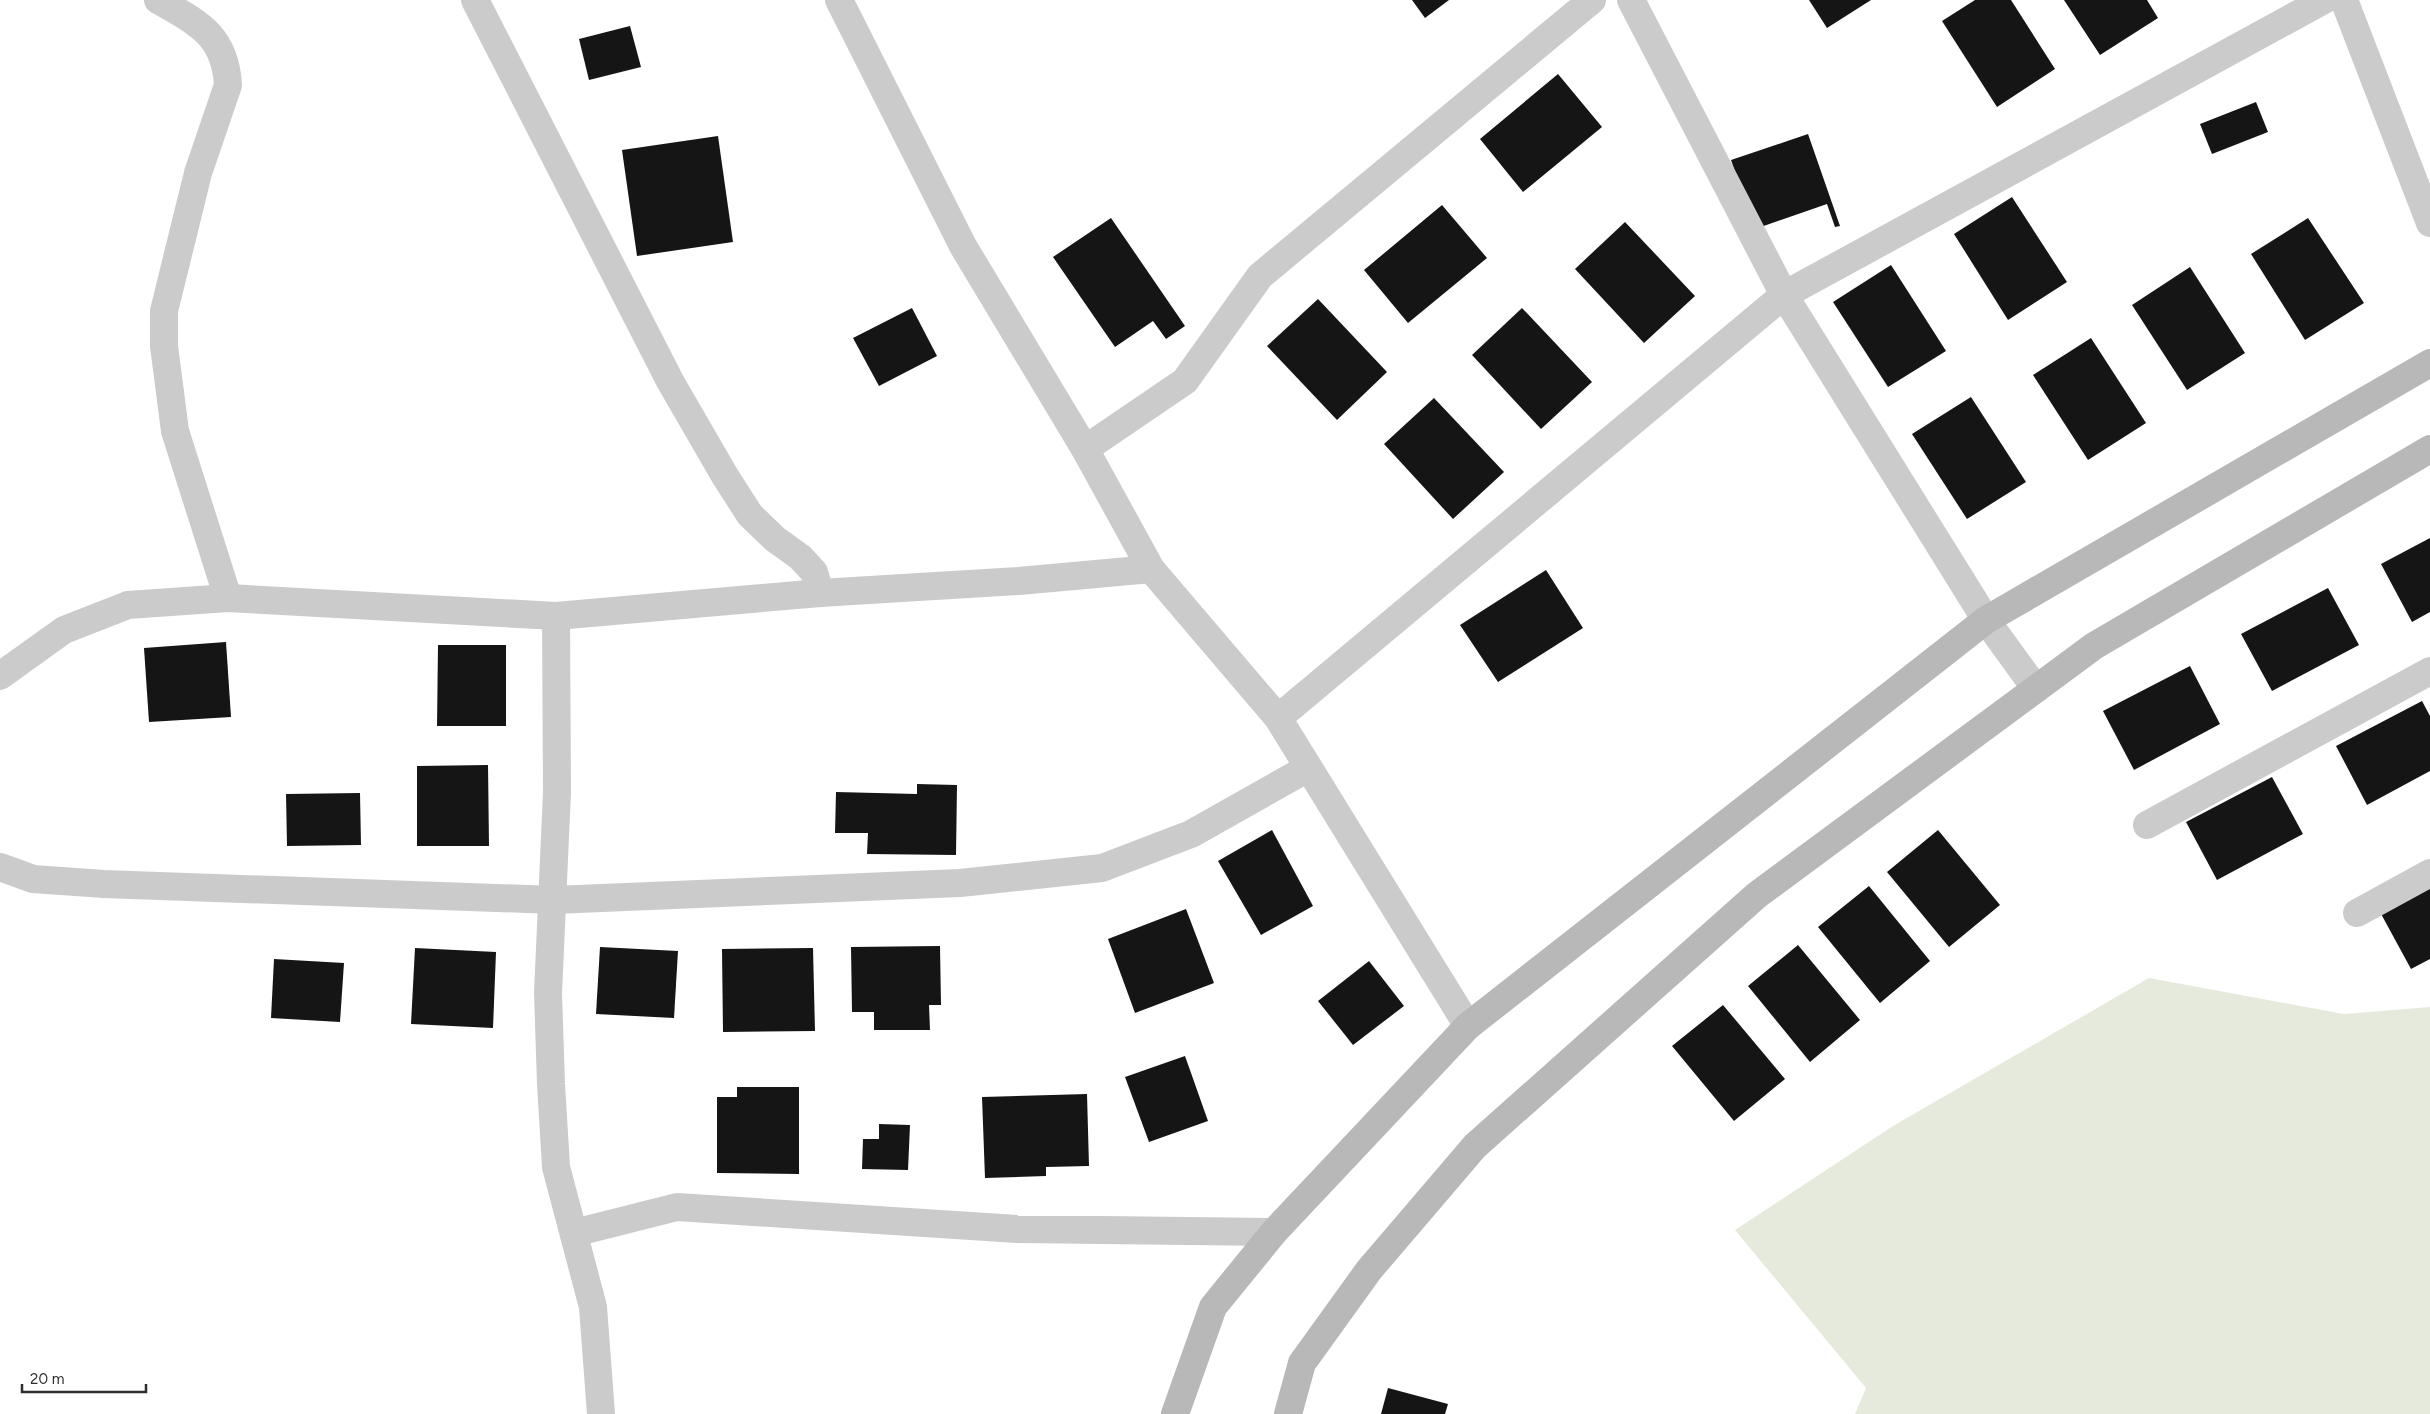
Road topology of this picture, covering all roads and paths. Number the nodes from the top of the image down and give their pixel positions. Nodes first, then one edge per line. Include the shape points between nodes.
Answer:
1 (158, 0) edge
2 (475, 0) edge
3 (838, 0) edge
4 (1592, 0) edge
5 (1631, 0) edge
6 (2324, 0) edge
7 (2344, 0) edge
8 (2430, 222) edge
9 (1784, 295) junction
10 (2430, 363) edge
11 (2430, 448) edge
12 (1085, 449) junction
13 (1151, 569) junction
14 (820, 593) junction
15 (228, 598) junction
16 (556, 616) junction
17 (1986, 620) junction
18 (2430, 671) edge
19 (0, 676) edge
20 (2036, 689) junction
21 (1278, 718) junction
22 (1308, 768) junction
23 (2147, 825) dead end
24 (0, 867) edge
25 (2430, 873) edge
26 (554, 900) junction
27 (2357, 913) dead end
28 (1468, 1026) junction
29 (1274, 1232) junction
30 (574, 1233) junction
31 (601, 1414) edge
32 (1175, 1414) edge
33 (1288, 1414) edge

1 - 15 street via 207,30 227,70 228,85 198,173 164,311 164,346 175,431
2 - 14 street via 670,380 725,476 750,515 814,572
3 - 12 street via 963,246
4 - 12 street via 1260,276 1185,381
5 - 9 street
6 - 9 street
7 - 8 street
9 - 17 street
9 - 21 street
10 - 17 main road
11 - 20 main road via 2094,646
12 - 13 street
13 - 14 street
13 - 21 street
14 - 16 street
15 - 16 street
15 - 19 street via 128,605 64,630
16 - 26 street
17 - 20 street
17 - 28 main road
18 - 23 street
20 - 33 main road via 1757,895 1476,1146 1369,1270 1302,1363
21 - 22 street
22 - 26 street via 1191,834 1102,868 960,883
22 - 28 street
24 - 26 street via 33,879 104,884
25 - 27 street
26 - 30 street via 548,993 554,1140 556,1167
28 - 29 main road
29 - 30 street via 1017,1229 678,1206
29 - 32 main road via 1213,1307
30 - 31 street via 593,1307

